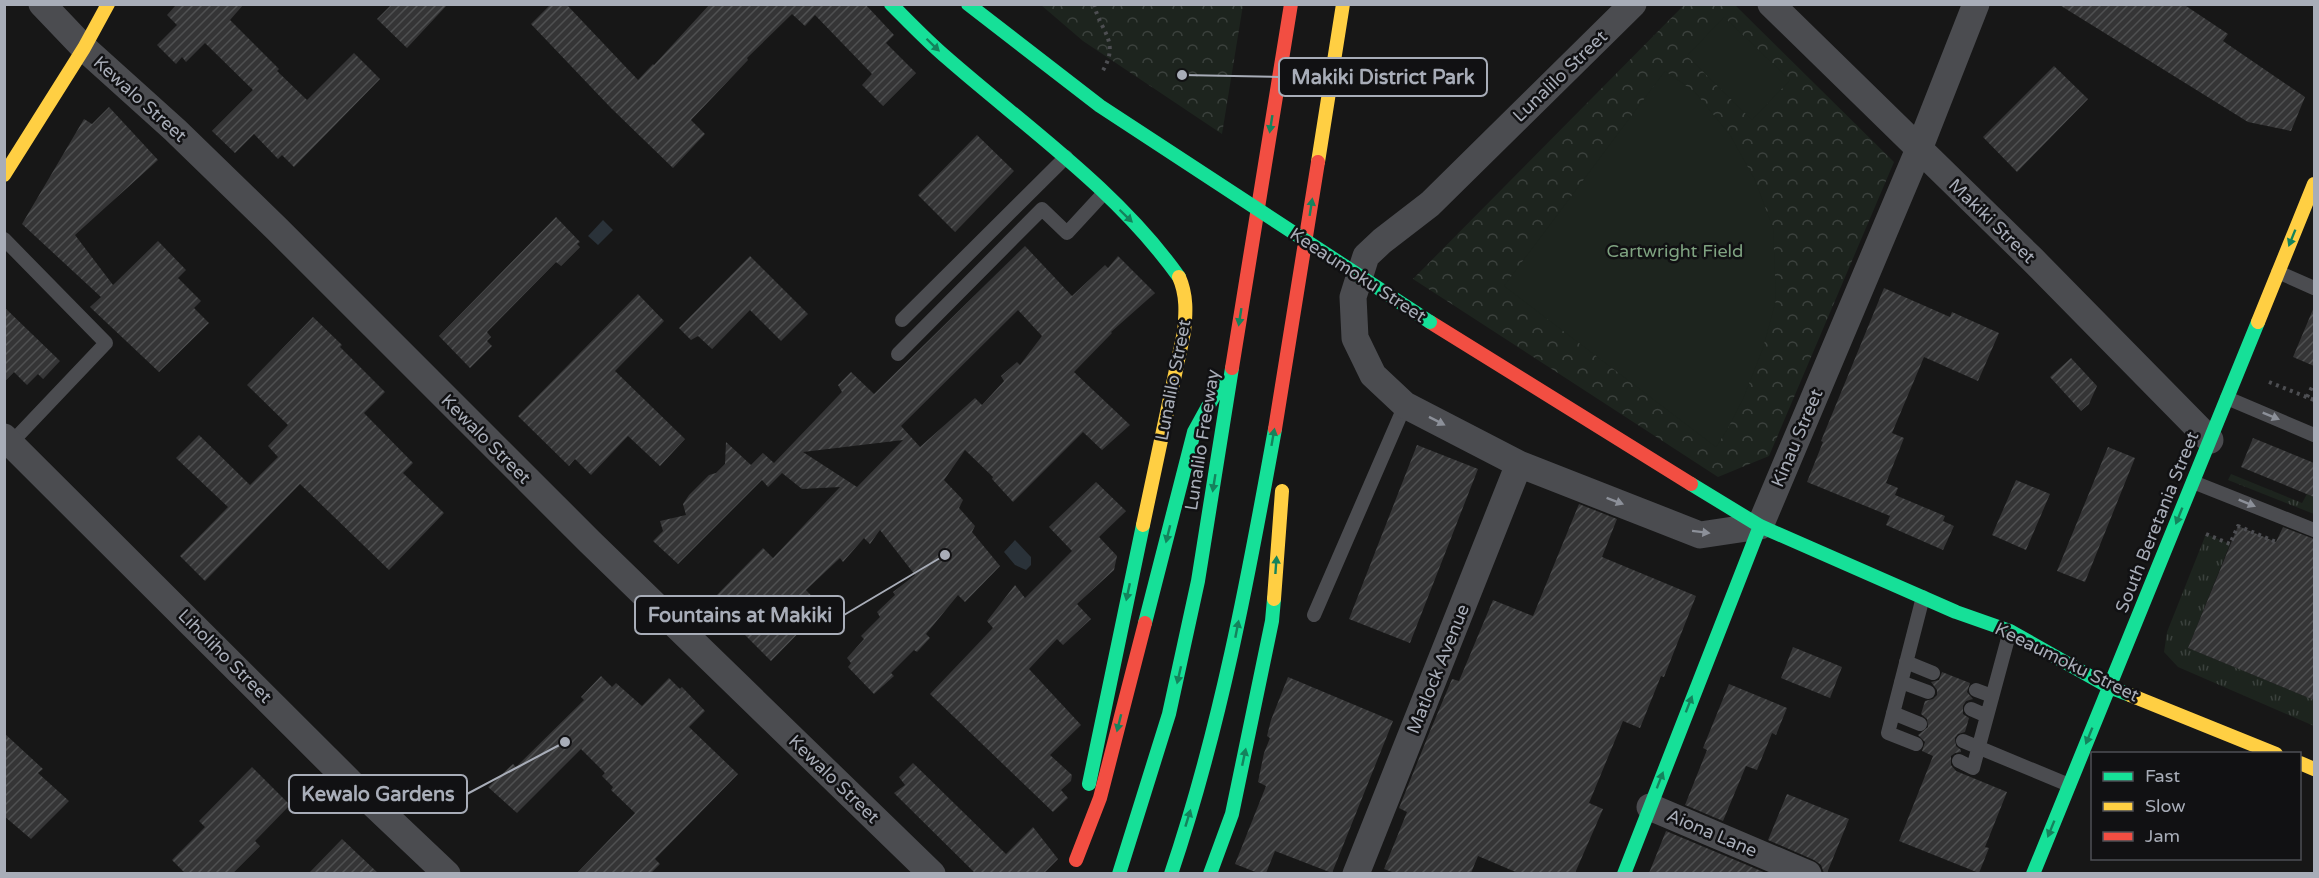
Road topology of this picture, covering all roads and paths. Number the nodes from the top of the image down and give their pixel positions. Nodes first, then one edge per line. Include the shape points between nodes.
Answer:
1 (42, 4) edge
2 (108, 4) edge
3 (891, 4) edge
4 (968, 4) edge
5 (1094, 4) edge
6 (1291, 4) edge
7 (1343, 4) edge
8 (1633, 4) edge
9 (1771, 4) edge
10 (1976, 4) edge
11 (84, 48) junction
12 (1110, 60) dead end
13 (1919, 149) junction
14 (1066, 157) junction
15 (4, 175) edge
16 (2314, 184) edge
17 (1103, 194) junction
18 (4, 239) edge
19 (2278, 272) junction
20 (2314, 288) edge
21 (1295, 306) junction
22 (902, 320) dead end
23 (898, 354) dead end
24 (1232, 363) junction
25 (2269, 382) dead end
26 (2313, 385) dead end
27 (2307, 397) junction
28 (2227, 398) junction
29 (2314, 400) edge
30 (1405, 405) junction
31 (2314, 424) edge
32 (2292, 425) junction
33 (2314, 435) edge
34 (8, 440) edge
35 (2210, 440) junction
36 (1284, 458) dead end
37 (1519, 464) junction
38 (1283, 481) dead end
39 (2193, 482) junction
40 (1760, 526) junction
41 (2314, 531) edge
42 (2206, 534) dead end
43 (2276, 542) dead end
44 (1923, 597) junction
45 (1314, 615) dead end
46 (2010, 631) junction
47 (1906, 662) junction
48 (1934, 673) dead end
49 (1901, 682) junction
50 (2109, 687) junction
51 (1976, 690) dead end
52 (1928, 692) dead end
53 (1992, 696) junction
54 (1971, 710) dead end
55 (1893, 713) junction
56 (1987, 716) junction
57 (1920, 724) dead end
58 (1963, 741) dead end
59 (1916, 744) dead end
60 (1978, 747) junction
61 (2273, 752) edge
62 (1959, 761) dead end
63 (2069, 785) junction
64 (1650, 807) junction
65 (1076, 860) junction
66 (447, 873) edge
67 (932, 873) edge
68 (1071, 873) edge
69 (1119, 873) edge
70 (1171, 873) edge
71 (1210, 873) edge
72 (1356, 873) edge
73 (1624, 873) edge
74 (1808, 873) edge
75 (2033, 873) edge

1 - 11 street, Kewalo Street
2 - 11 main road
3 -> 14 main road, Lunalilo Street via 945,57
4 - 40 main road, Keeaumoku Street, bridge via 1100,106 1430,322
5 - 12 path via 1096,16 1108,34
6 -> 24 main road, Lunalilo Freeway
21 -> 7 main road
8 - 30 street, Lunalilo Street via 1430,204 1366,256 1353,297 1355,338 1373,375
9 - 13 street, Makiki Street
10 - 13 street, Kinau Street
11 - 15 main road
11 - 67 street, Kewalo Street via 226,179 580,533
13 - 35 street, Makiki Street
13 - 40 street, Kinau Street
14 - 17 main road, Lunalilo Street
14 - 22 lane
16 -> 19 main road, South Beretania Street
17 - 23 lane via 1067,233 1042,209
17 -> 65 main road, Lunalilo Street via 1175,270 1184,287 1186,310
18 - 34 lane via 106,343
19 - 20 lane
19 - 28 main road, South Beretania Street
21 - 36 main road
70 -> 21 main road via 1207,755 1234,641 1267,477
24 -> 65 main road via 1194,432 1100,798
24 -> 69 main road, Lunalilo Freeway via 1185,648 1151,777
25 - 27 path
26 - 27 path
27 - 29 path
28 -> 32 lane
28 - 35 main road, South Beretania Street
30 -> 37 street
30 - 45 lane
31 - 32 lane
32 - 33 lane
34 - 66 street, Liholiho Street via 353,785
35 - 39 main road, South Beretania Street
37 -> 40 street via 1700,535
37 - 72 street, Matlock Avenue
71 -> 38 main road via 1232,814 1272,621
39 -> 41 lane
39 -> 50 main road, South Beretania Street
40 - 44 main road, Keeaumoku Street
64 -> 40 main road, Kinau Street
42 - 43 path via 2230,544 2238,526
44 - 46 main road, Keeaumoku Street
44 - 47 lane
46 - 50 main road, Keeaumoku Street
46 - 53 lane
47 - 48 lane
47 - 49 lane
49 - 52 lane
49 - 55 lane
50 - 61 main road, Keeaumoku Street
50 -> 63 main road, South Beretania Street
51 - 53 lane
53 - 56 lane
54 - 56 lane
55 - 57 lane
55 - 59 lane via 1888,733
56 - 60 lane
58 - 60 lane
60 - 62 lane via 1973,768
60 - 63 lane
63 -> 75 main road, South Beretania Street
64 - 73 main road, Kinau Street
64 - 74 street, Aiona Lane
65 - 68 main road, Lunalilo Street

